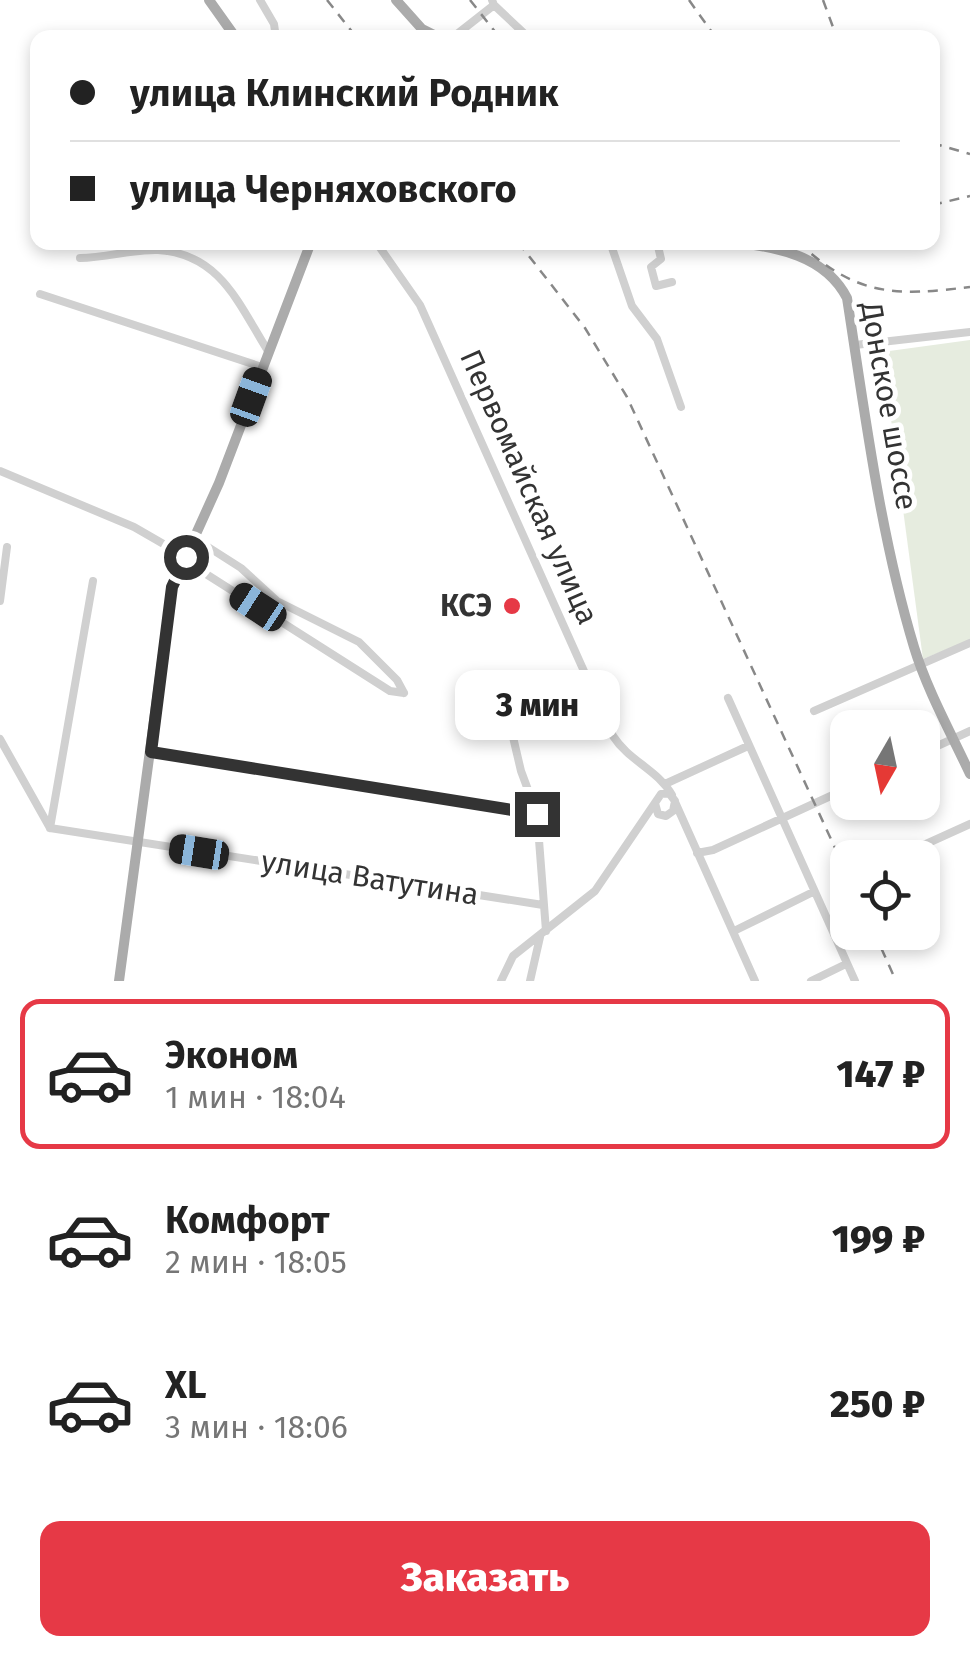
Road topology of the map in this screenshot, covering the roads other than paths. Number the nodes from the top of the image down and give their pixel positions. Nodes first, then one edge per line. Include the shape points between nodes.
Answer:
1 (208, 0) edge
2 (260, 0) edge
3 (396, 0) edge
4 (493, 2) edge
5 (230, 30) edge
6 (275, 30) edge
7 (422, 30) edge
8 (461, 30) edge
9 (521, 30) edge
10 (308, 250) edge
11 (382, 250) edge
12 (613, 250) edge
13 (659, 250) edge
14 (786, 250) edge
15 (80, 258) dead end
16 (672, 282) dead end
17 (40, 294) dead end
18 (970, 332) edge
19 (854, 345) junction
20 (268, 351) junction
21 (262, 367) junction
22 (681, 406) dead end
23 (0, 471) edge
24 (194, 538) junction
25 (7, 547) dead end
26 (185, 558) junction
27 (93, 581) dead end
28 (0, 601) edge
29 (970, 643) edge
30 (921, 665) junction
31 (728, 698) dead end
32 (814, 711) dead end
33 (970, 731) edge
34 (513, 737) dead end
35 (954, 738) junction
36 (0, 739) edge
37 (940, 745) edge
38 (748, 746) junction
39 (151, 752) junction
40 (647, 770) junction
41 (970, 774) edge
42 (665, 784) junction
43 (830, 796) edge
44 (674, 798) junction
45 (656, 801) junction
46 (537, 814) junction
47 (664, 816) junction
48 (780, 820) junction
49 (970, 824) edge
50 (640, 827) junction
51 (50, 828) junction
52 (687, 832) junction
53 (935, 840) edge
54 (138, 843) junction
55 (697, 853) junction
56 (814, 892) junction
57 (543, 904) junction
58 (734, 931) junction
59 (544, 932) junction
60 (535, 950) junction
61 (513, 956) junction
62 (846, 964) junction
63 (119, 981) edge
64 (501, 981) edge
65 (530, 981) edge
66 (755, 981) edge
67 (811, 981) edge
68 (855, 981) edge

1 - 5 main road
2 - 6 street
3 - 7 main road
4 - 8 street
4 - 9 street
10 - 20 main road
11 - 40 street, Первомайская улица via 420,305 613,736
12 - 22 street
13 - 16 street via 661,259 651,267 656,286
14 - 19 main road, Донское шоссе via 832,276 847,298
15 - 20 street via 159,250 200,261 223,278
17 - 21 street
18 - 19 street
19 - 30 main road, Донское шоссе via 889,544
20 - 21 main road
21 - 24 main road
23 - 26 street via 134,527
24 - 26 main road
24 - 26 street via 277,601 358,642 404,693 390,691
25 - 28 street
26 - 39 main road via 172,587
27 - 51 street
29 - 30 street
30 - 32 street
30 - 35 main road, Донское шоссе
31 - 38 street
33 - 35 street
34 - 46 street
35 - 37 street
35 - 41 main road, Донское шоссе
36 - 51 street
38 - 42 street
38 - 48 street
39 - 46 street
39 - 54 main road
40 - 42 street, Первомайская улица
40 - 45 street via 660,784
42 - 44 street, Первомайская улица
43 - 48 street
44 - 45 street via 664,793
44 - 47 street via 673,811
44 - 52 street, Первомайская улица
45 - 47 street via 654,808
45 - 50 street
46 - 57 street
47 - 50 street
47 - 52 street
48 - 55 street
48 - 56 street
49 - 53 street
50 - 59 street via 595,891
51 - 54 street, улица Ватутина
52 - 55 street, Первомайская улица
54 - 57 street, улица Ватутина
54 - 63 main road
55 - 58 street, Первомайская улица
56 - 58 street
56 - 62 street
57 - 59 street
58 - 66 street, Первомайская улица
59 - 60 street
59 - 61 street
60 - 61 street
60 - 65 street
61 - 64 street
62 - 67 street
62 - 68 street

